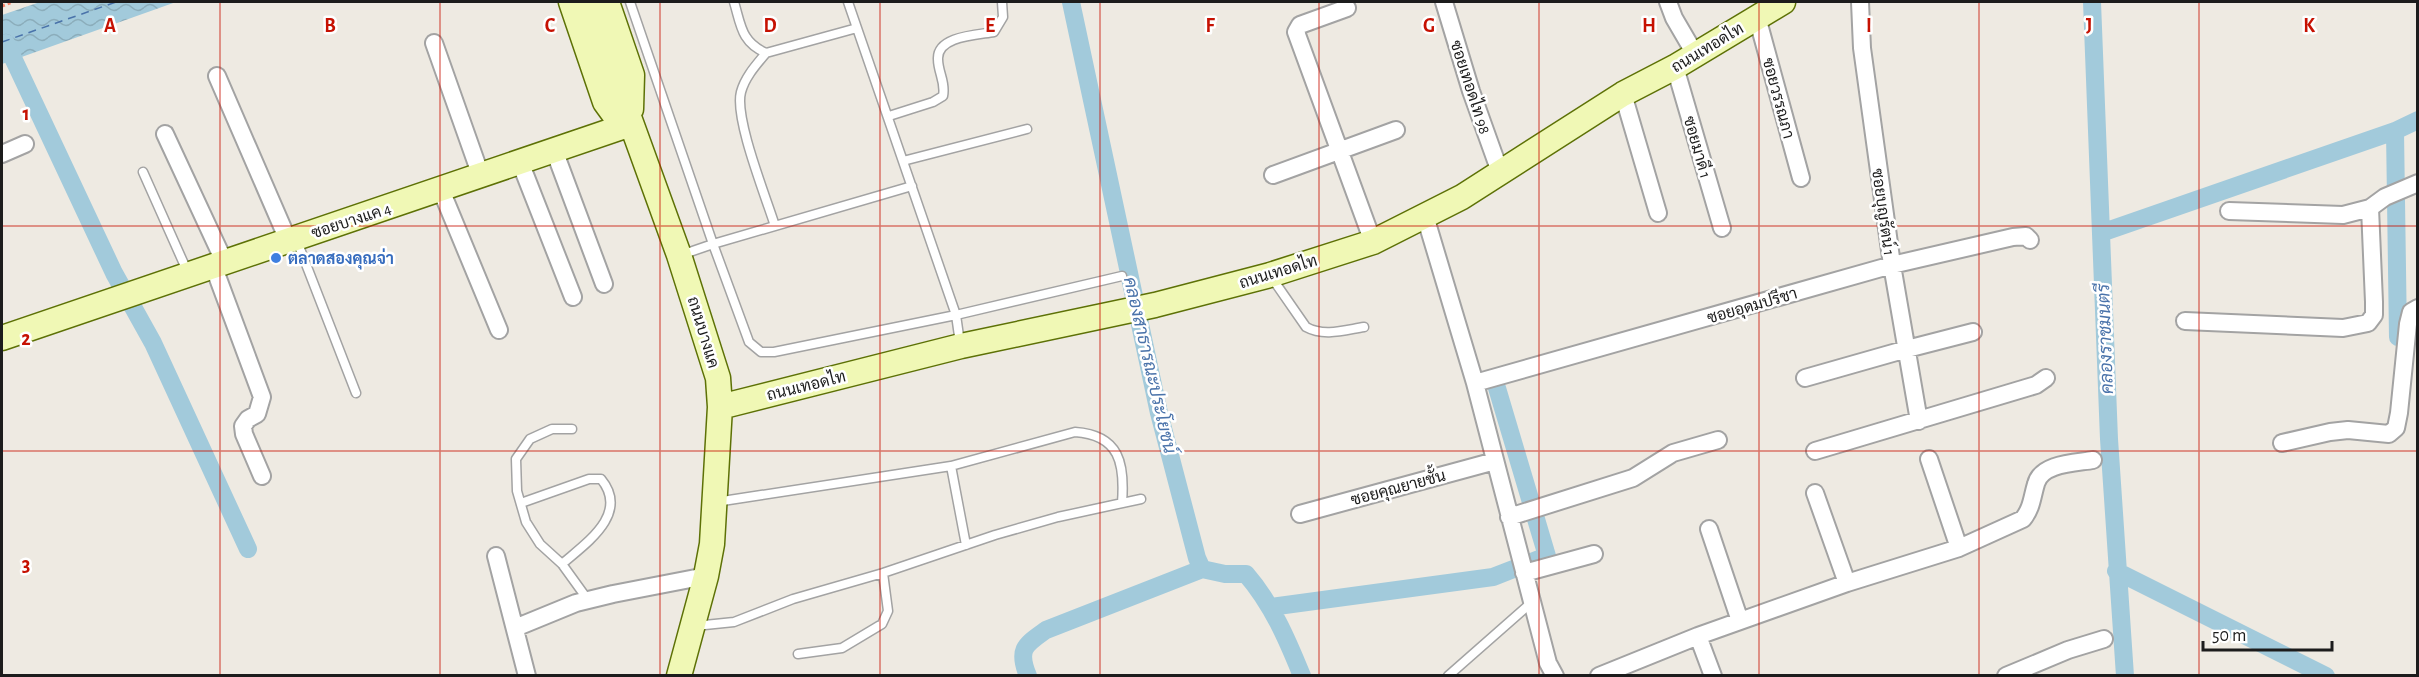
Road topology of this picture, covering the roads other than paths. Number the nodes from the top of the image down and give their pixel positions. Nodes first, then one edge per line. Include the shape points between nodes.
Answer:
1 (571, 2) edge
2 (590, 2) edge
3 (607, 2) edge
4 (630, 2) edge
5 (734, 2) edge
6 (848, 2) edge
7 (1002, 2) edge
8 (1444, 2) edge
9 (1668, 2) edge
10 (1783, 2) edge
11 (1860, 2) edge
12 (1347, 8) dead end
13 (1757, 17) junction
14 (857, 28) junction
15 (434, 43) dead end
16 (766, 53) junction
17 (1685, 60) junction
18 (217, 76) dead end
19 (1623, 94) junction
20 (889, 116) junction
21 (631, 124) junction
22 (1027, 129) dead end
23 (1396, 130) dead end
24 (165, 134) dead end
25 (25, 144) dead end
26 (554, 150) junction
27 (1338, 150) junction
28 (2, 154) edge
29 (903, 161) junction
30 (520, 162) junction
31 (142, 172) dead end
32 (1500, 172) junction
33 (1273, 175) dead end
34 (481, 176) junction
35 (1801, 178) dead end
36 (2418, 183) edge
37 (912, 186) junction
38 (441, 190) junction
39 (2370, 208) junction
40 (2229, 211) dead end
41 (1658, 213) dead end
42 (1425, 216) junction
43 (775, 226) junction
44 (1722, 228) dead end
45 (292, 239) junction
46 (2030, 240) dead end
47 (1373, 242) junction
48 (713, 244) junction
49 (679, 255) junction
50 (218, 263) junction
51 (1892, 265) junction
52 (188, 274) junction
53 (1270, 275) junction
54 (1122, 276) dead end
55 (604, 284) dead end
56 (573, 297) dead end
57 (2418, 308) edge
58 (956, 315) junction
59 (2185, 321) dead end
60 (1365, 327) dead end
61 (499, 330) dead end
62 (1973, 332) dead end
63 (2, 338) edge
64 (961, 346) junction
65 (1907, 349) junction
66 (1805, 378) dead end
67 (2046, 378) dead end
68 (1475, 383) junction
69 (356, 393) dead end
70 (720, 407) junction
71 (1918, 421) junction
72 (572, 429) dead end
73 (1718, 440) dead end
74 (2282, 442) dead end
75 (1815, 451) dead end
76 (1929, 459) dead end
77 (2093, 460) dead end
78 (1495, 461) junction
79 (951, 466) junction
80 (261, 476) dead end
81 (1815, 493) dead end
82 (1141, 499) dead end
83 (716, 502) junction
84 (521, 503) junction
85 (1122, 503) junction
86 (1300, 513) dead end
87 (1509, 517) junction
88 (1709, 529) dead end
89 (966, 545) junction
90 (1959, 548) junction
91 (1594, 554) dead end
92 (496, 556) dead end
93 (562, 564) junction
94 (883, 573) junction
95 (1524, 573) junction
96 (706, 576) junction
97 (1847, 583) junction
98 (588, 600) junction
99 (1531, 603) junction
100 (1740, 621) junction
101 (692, 627) junction
102 (515, 628) junction
103 (1698, 636) junction
104 (2104, 639) dead end
105 (798, 654) dead end
106 (527, 675) edge
107 (680, 675) edge
108 (1448, 675) edge
109 (1555, 675) edge
110 (1600, 675) edge
111 (1713, 675) edge
112 (2006, 675) edge

1 - 21 main road via 605,102 613,113
2 - 21 main road, ถนนบางแค
3 - 21 main road via 632,75
4 - 48 lane
5 - 16 lane via 745,36 753,47
6 - 14 lane
7 - 20 lane via 1003,17 994,32 947,41 940,48 943,96
8 - 32 street, ซอยเทอดไท 98
9 - 17 street, ซอยมาดี 1
10 - 13 main road, ถนนเทอดไท
11 - 51 street, ซอยบุญรัตน์ 1 via 1862,48
12 - 27 street via 1300,25 1296,32
13 - 17 main road, ถนนเทอดไท
13 - 35 street, ซอยวรรณภา
14 - 16 lane
14 - 20 lane
15 - 34 street
16 - 43 lane via 745,80 740,94 740,116
17 - 19 main road, ถนนเทอดไท
17 - 44 street, ซอยมาดี 1
18 - 45 street
19 - 32 main road, ถนนเทอดไท
19 - 41 street
20 - 29 lane
21 - 26 main road, ซอยบางแค 4
21 - 49 main road, ถนนบางแค
22 - 29 lane
23 - 27 street
24 - 50 street
25 - 28 street
26 - 30 main road, ซอยบางแค 4
26 - 55 street
27 - 33 street
27 - 47 street
29 - 37 lane
30 - 34 main road, ซอยบางแค 4
30 - 56 street
31 - 52 lane
32 - 42 main road, ถนนเทอดไท
34 - 38 main road, ซอยบางแค 4
36 - 39 street
37 - 43 lane
37 - 58 lane
38 - 45 main road, ซอยบางแค 4
38 - 61 street
39 - 40 street via 2343,215
39 - 59 street via 2374,315 2368,323 2343,328
42 - 47 main road, ถนนเทอดไท
42 - 68 street
43 - 48 lane
45 - 50 main road, ซอยบางแค 4
45 - 69 lane
46 - 51 street, ซอยอุดมปรีชา via 2026,236 2013,237
47 - 53 main road, ถนนเทอดไท
48 - 49 lane
48 - 58 lane via 749,342 761,352
49 - 70 main road, ถนนบางแค via 718,378
50 - 52 main road, ซอยบางแค 4
50 - 80 street via 261,397 257,414 243,426
51 - 65 street, ซอยบุญรัตน์ 1
51 - 68 street, ซอยอุดมปรีชา
52 - 63 main road, ซอยบางแค 4
53 - 60 lane via 1306,327 1313,331
53 - 64 main road, ถนนเทอดไท
54 - 58 lane
57 - 74 street via 2411,312 2408,324 2396,428 2389,434 2348,430
58 - 64 lane
62 - 65 street
64 - 70 main road, ถนนเทอดไท
65 - 66 street
65 - 71 street, ซอยบุญรัตน์ 1
67 - 71 street via 2036,385
68 - 78 street
70 - 83 main road, ถนนบางแค
71 - 75 street
72 - 84 lane via 552,429 530,438 516,459
73 - 87 street via 1673,453 1633,478
76 - 90 street
77 - 90 street via 2054,467 2041,474 2036,480 2030,510 2023,519
78 - 86 street, ซอยคุณยายชั้น
78 - 87 street
79 - 83 lane
79 - 85 lane via 1075,432 1093,433 1106,440 1121,462
79 - 89 lane
81 - 97 street
82 - 85 lane
83 - 96 main road, ถนนบางแค
84 - 93 lane via 526,522 540,544
84 - 93 lane via 589,479 601,479 609,489 611,508 601,530
85 - 89 lane via 1058,517
87 - 95 street
88 - 100 street
89 - 94 lane
90 - 97 street
91 - 95 street
92 - 102 street
93 - 98 lane
94 - 101 lane via 793,599 734,622
94 - 105 lane via 888,611 882,624 842,648
95 - 99 street
96 - 98 street
96 - 101 main road, ถนนบางแค
97 - 100 street
98 - 102 street
99 - 108 lane
99 - 109 street
100 - 103 street
101 - 107 main road, ถนนบางแค
102 - 106 street
103 - 110 street
103 - 111 street
104 - 112 street

